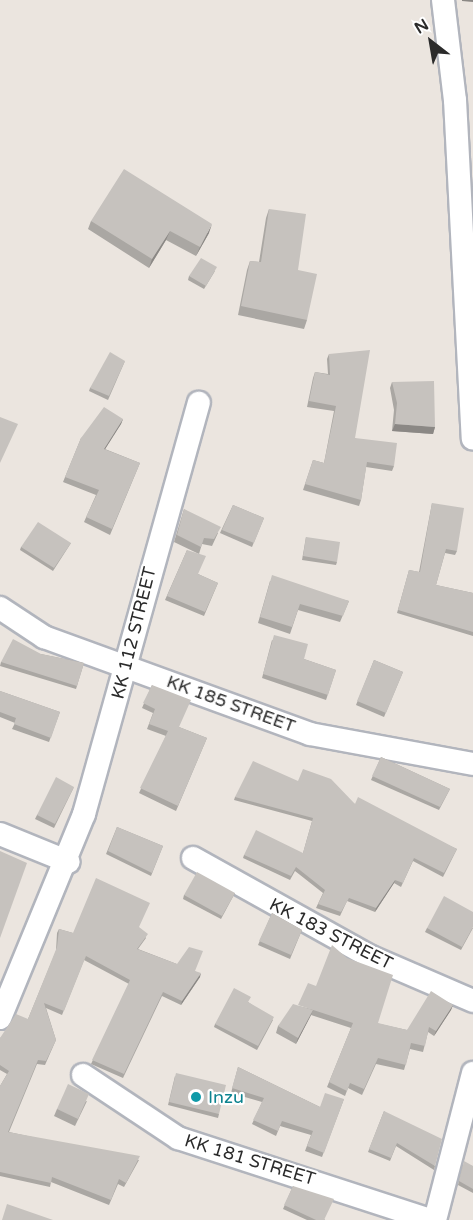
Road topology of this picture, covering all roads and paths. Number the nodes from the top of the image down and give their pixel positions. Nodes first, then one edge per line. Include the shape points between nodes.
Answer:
1 (443, 0) edge
2 (199, 403) dead end
3 (473, 439) edge
4 (0, 608) edge
5 (126, 665) junction
6 (473, 764) edge
7 (0, 834) edge
8 (194, 858) dead end
9 (69, 862) junction
10 (473, 1001) edge
11 (0, 1018) edge
12 (82, 1075) dead end
13 (472, 1079) edge
14 (433, 1220) edge

1 - 3 street via 454,100
2 - 5 street, KK 112 STREET
4 - 5 street, KK 185 STREET via 44,637
5 - 6 street, KK 185 STREET via 310,734
5 - 9 street, KK 112 STREET
7 - 9 street
8 - 10 street, KK 183 STREET via 371,957
9 - 11 street, KK 112 STREET
12 - 14 street, KK 181 STREET via 178,1138
13 - 14 street

